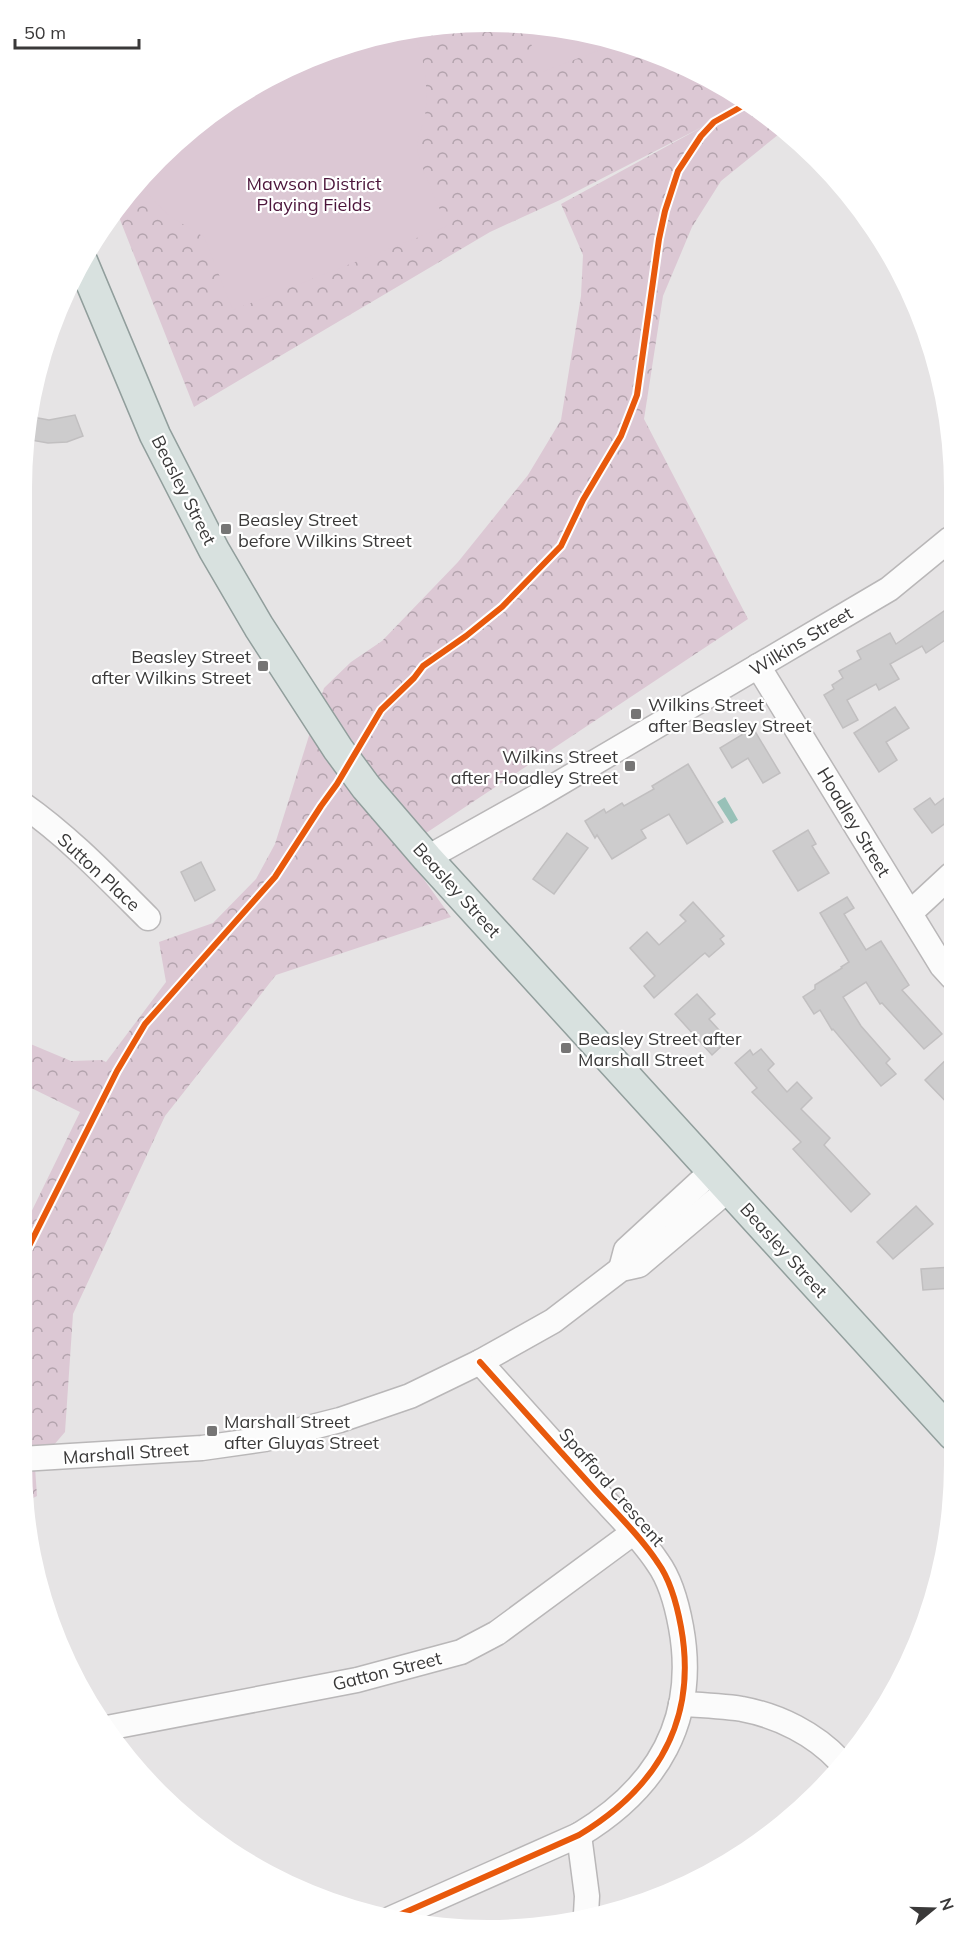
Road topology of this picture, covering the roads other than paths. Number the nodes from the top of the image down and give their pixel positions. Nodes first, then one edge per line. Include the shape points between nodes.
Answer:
1 (86, 272) edge
2 (944, 544) edge
3 (758, 666) junction
4 (32, 812) edge
5 (427, 858) junction
6 (944, 881) edge
7 (910, 913) junction
8 (147, 918) dead end
9 (944, 968) edge
10 (721, 1180) junction
11 (480, 1362) junction
12 (944, 1426) edge
13 (32, 1458) edge
14 (634, 1532) junction
15 (681, 1704) junction
16 (115, 1726) edge
17 (836, 1757) edge
18 (579, 1835) junction
19 (586, 1909) edge
20 (405, 1912) edge

1 - 5 main road, Beasley Street via 155,435 214,550 338,749
2 - 3 street, Wilkins Street via 889,589
3 - 5 street, Wilkins Street
3 - 7 street, Hoadley Street
4 - 8 street, Sutton Place via 100,870
5 - 10 main road, Beasley Street
6 - 7 street
7 - 9 street, Hoadley Street
10 - 11 street, Marshall Street via 626,1250 621,1269 553,1321
10 - 12 main road, Beasley Street
11 - 13 street, Marshall Street via 410,1396 340,1420 265,1439 202,1448
11 - 14 street, Spafford Crescent
14 - 15 street, Spafford Crescent via 659,1563 680,1617 686,1651
14 - 16 street, Gatton Street via 497,1633 461,1652 357,1680
15 - 17 street via 742,1709 773,1718 802,1731
15 - 18 street, Spafford Crescent via 677,1724 660,1761 633,1794 604,1820
18 - 19 street
18 - 20 street, Spafford Crescent

